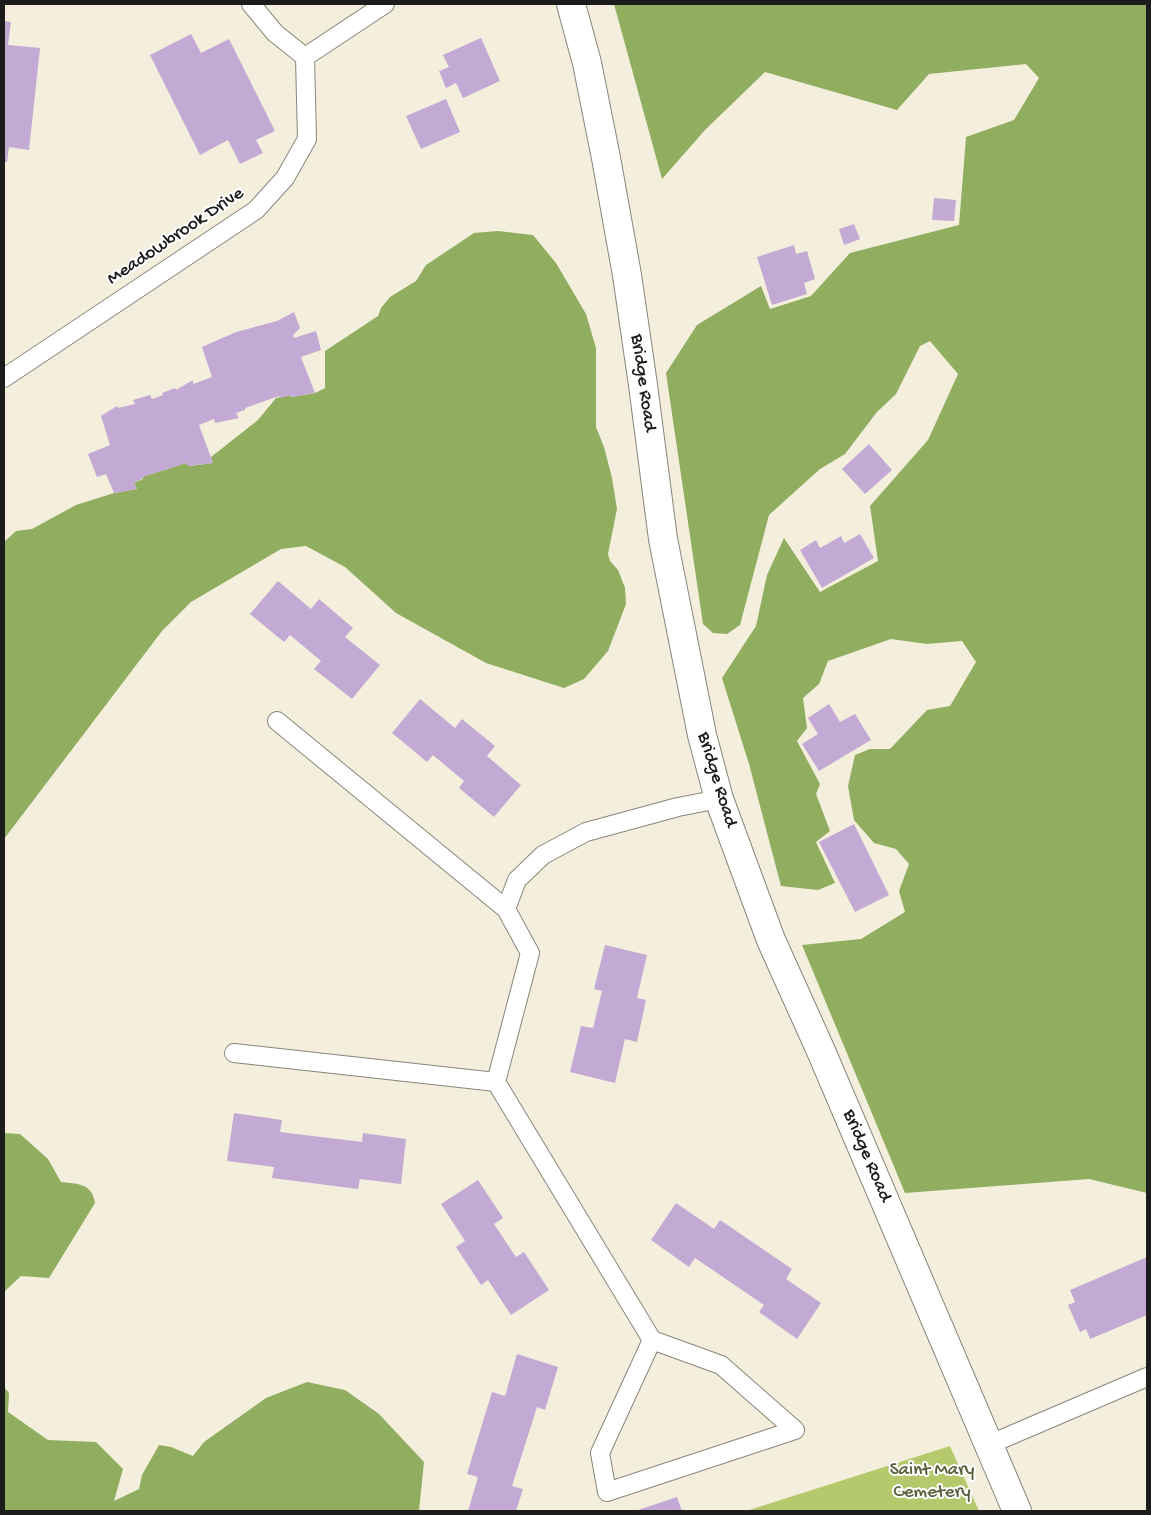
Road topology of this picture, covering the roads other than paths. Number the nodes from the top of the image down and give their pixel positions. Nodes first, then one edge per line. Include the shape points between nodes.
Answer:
1 (251, 4) edge
2 (385, 4) edge
3 (571, 4) edge
4 (306, 56) junction
5 (4, 378) edge
6 (277, 721) dead end
7 (719, 799) junction
8 (506, 909) junction
9 (234, 1053) dead end
10 (496, 1082) junction
11 (652, 1340) junction
12 (1147, 1377) edge
13 (988, 1445) junction
14 (1017, 1511) edge

1 - 4 lane via 275,33
2 - 4 lane
3 - 7 main road, Bridge Road via 589,72 627,275 663,539 702,735
4 - 5 lane, Meadowbrook Drive via 307,139 285,178 256,210
6 - 8 lane
7 - 8 lane via 586,832 543,855 517,880
7 - 13 main road, Bridge Road via 771,940
8 - 10 lane via 530,953
9 - 10 lane
10 - 11 lane
11 - 11 lane via 721,1364 796,1430 607,1492 600,1453
12 - 13 lane
13 - 14 main road, Bridge Road

